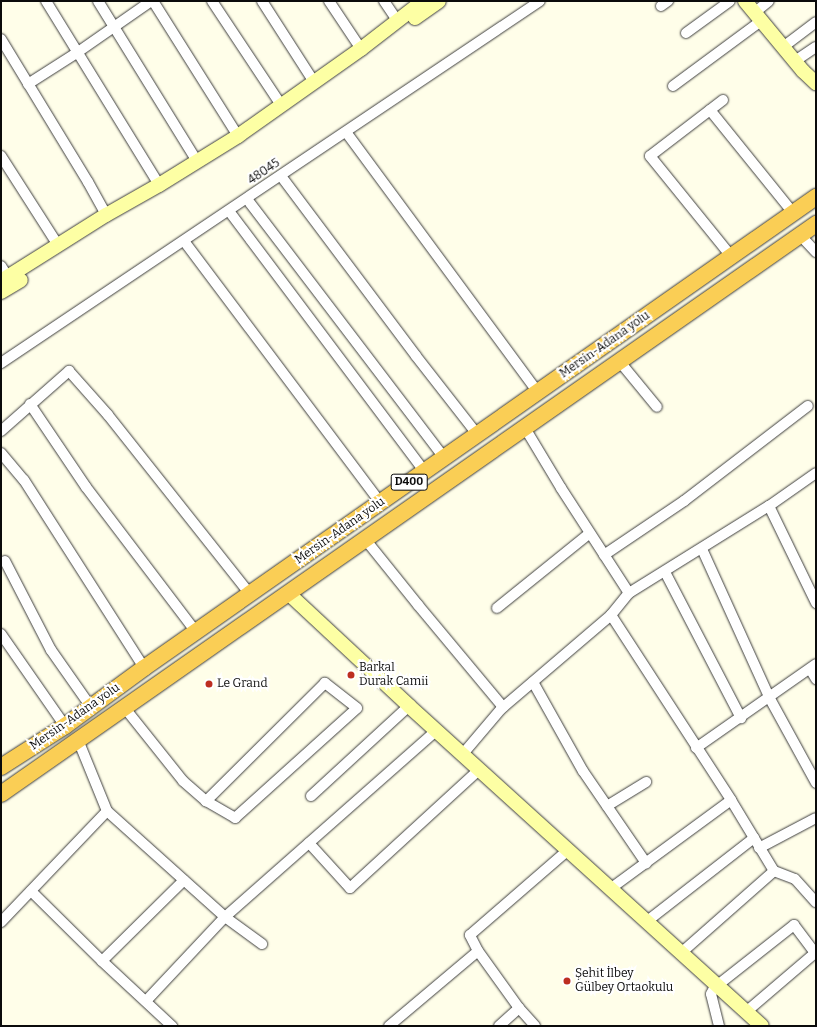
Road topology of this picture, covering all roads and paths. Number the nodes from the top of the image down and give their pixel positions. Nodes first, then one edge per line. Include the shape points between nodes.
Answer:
1 (46, 1) edge
2 (98, 1) edge
3 (152, 1) edge
4 (212, 1) edge
5 (262, 1) edge
6 (329, 1) edge
7 (384, 1) edge
8 (423, 1) edge
9 (439, 1) edge
10 (540, 1) edge
11 (730, 1) edge
12 (745, 1) edge
13 (770, 1) edge
14 (757, 17) junction
15 (397, 20) junction
16 (816, 22) edge
17 (114, 26) junction
18 (686, 33) dead end
19 (1, 39) edge
20 (783, 47) junction
21 (816, 47) edge
22 (362, 48) junction
23 (78, 52) junction
24 (795, 61) junction
25 (314, 82) junction
26 (816, 83) edge
27 (28, 84) junction
28 (672, 86) dead end
29 (723, 100) dead end
30 (281, 105) junction
31 (710, 110) junction
32 (346, 132) junction
33 (238, 136) junction
34 (1, 156) edge
35 (197, 161) junction
36 (281, 176) junction
37 (159, 185) junction
38 (816, 197) edge
39 (247, 199) junction
40 (229, 211) junction
41 (793, 213) junction
42 (106, 215) junction
43 (816, 224) edge
44 (801, 236) junction
45 (184, 241) junction
46 (58, 245) junction
47 (816, 252) edge
48 (731, 256) junction
49 (3, 275) edge
50 (1, 292) edge
51 (620, 362) junction
52 (1, 363) edge
53 (538, 392) junction
54 (30, 404) junction
55 (808, 406) dead end
56 (657, 407) dead end
57 (525, 428) junction
58 (1, 430) edge
59 (477, 434) junction
60 (1, 453) edge
61 (444, 458) junction
62 (424, 471) junction
63 (816, 474) edge
64 (380, 502) junction
65 (769, 506) junction
66 (590, 532) junction
67 (366, 539) junction
68 (702, 549) junction
69 (604, 555) junction
70 (5, 562) dead end
71 (665, 572) junction
72 (288, 593) junction
73 (629, 593) junction
74 (250, 594) junction
75 (816, 603) edge
76 (497, 608) dead end
77 (611, 615) junction
78 (196, 632) junction
79 (1, 634) edge
80 (813, 667) edge
81 (144, 668) junction
82 (816, 679) edge
83 (533, 682) junction
84 (769, 696) junction
85 (409, 706) junction
86 (91, 707) junction
87 (124, 707) junction
88 (503, 707) junction
89 (740, 718) junction
90 (65, 726) junction
91 (436, 731) junction
92 (78, 740) junction
93 (696, 748) junction
94 (462, 755) junction
95 (1, 767) edge
96 (480, 770) junction
97 (646, 782) dead end
98 (816, 784) edge
99 (1, 794) edge
100 (312, 796) dead end
101 (731, 800) junction
102 (206, 802) junction
103 (608, 806) junction
104 (108, 811) junction
105 (816, 818) edge
106 (754, 838) junction
107 (309, 843) junction
108 (759, 848) junction
109 (568, 850) junction
110 (646, 863) junction
111 (774, 871) junction
112 (184, 880) junction
113 (610, 889) junction
114 (31, 890) junction
115 (815, 898) edge
116 (226, 917) junction
117 (1, 922) edge
118 (646, 922) junction
119 (262, 944) dead end
120 (478, 951) junction
121 (681, 953) junction
122 (102, 961) junction
123 (717, 986) junction
124 (146, 1001) junction
125 (519, 1008) junction
126 (746, 1012) junction
127 (172, 1026) edge
128 (389, 1026) edge
129 (499, 1026) edge
130 (535, 1026) edge
131 (719, 1026) edge
132 (762, 1026) edge

1 - 23 street
2 - 17 street
3 - 17 street
3 - 33 street
4 - 30 street
5 - 25 street
6 - 22 street
7 - 15 street
8 - 15 main road
9 - 22 main road via 386,39
10 - 32 street, 48045
11 - 18 street
12 - 14 main road
13 - 14 street
14 - 20 main road
14 - 28 street
15 - 22 main road
16 - 20 street
17 - 23 street
17 - 35 street
19 - 27 street
20 - 24 main road
21 - 24 street
22 - 25 main road
23 - 27 street
23 - 37 street
24 - 26 main road
25 - 30 main road
27 - 42 street
29 - 31 street
30 - 33 main road
31 - 41 street
31 - 48 street via 650,156
32 - 36 street, 48045
32 - 53 street
33 - 35 main road
34 - 46 street
35 - 37 main road
36 - 39 street, 48045
36 - 59 street
37 - 42 main road
37 - 50 main road via 106,226
38 - 41 highway, Mersin-Adana yolu / D400
39 - 40 street, 48045
39 - 61 street
40 - 45 street, 48045
40 - 62 street
41 - 48 highway, Mersin-Adana yolu / D400
42 - 46 main road
43 - 44 highway, Mersin-Adana yolu / D400
44 - 47 street
44 - 51 highway, Mersin-Adana yolu / D400
45 - 52 street, 48045
45 - 64 street
46 - 49 main road
48 - 53 highway, Mersin-Adana yolu / D400
51 - 56 street
51 - 57 highway, Mersin-Adana yolu / D400
53 - 59 highway, Mersin-Adana yolu / D400
54 - 58 street
54 - 74 street via 68,371 108,415
54 - 78 street via 86,487
55 - 69 street via 684,501
57 - 66 street
57 - 67 highway, Mersin-Adana yolu / D400
59 - 61 highway, Mersin-Adana yolu / D400
60 - 81 street via 24,480
61 - 62 highway, Mersin-Adana yolu / D400
62 - 64 highway, Mersin-Adana yolu / D400
63 - 65 street
64 - 74 highway, Mersin-Adana yolu / D400
65 - 68 street
65 - 75 street
66 - 69 street
66 - 76 street
67 - 72 highway, Mersin-Adana yolu / D400
67 - 88 street
68 - 71 street
68 - 84 street
69 - 73 street
70 - 86 street via 51,650
71 - 73 street
71 - 89 street
72 - 85 main road
72 - 87 highway, Mersin-Adana yolu / D400
73 - 77 street
74 - 78 highway, Mersin-Adana yolu / D400
77 - 83 street
77 - 93 street
78 - 81 highway, Mersin-Adana yolu / D400
79 - 90 street
80 - 82 street
80 - 84 street
81 - 86 highway, Mersin-Adana yolu / D400
83 - 88 street
83 - 103 street via 583,771
84 - 89 street
84 - 98 street
85 - 91 main road
85 - 100 street
86 - 90 highway, Mersin-Adana yolu / D400
87 - 92 highway, Mersin-Adana yolu / D400
87 - 102 street via 183,781
88 - 94 street
89 - 93 street
90 - 95 highway, Mersin-Adana yolu / D400
91 - 94 main road
91 - 107 street
92 - 99 highway, Mersin-Adana yolu / D400
92 - 104 street
93 - 101 street
94 - 96 main road
96 - 107 street via 350,888
96 - 109 main road
97 - 103 street
101 - 106 street
101 - 110 street
102 - 102 street via 235,818 357,708 325,682
103 - 110 street
104 - 112 street
104 - 114 street
105 - 108 street
106 - 108 street
106 - 118 street
107 - 116 street
108 - 111 street
109 - 113 main road
109 - 120 street via 470,936
110 - 113 street
111 - 115 street via 795,879
111 - 121 street
112 - 116 street
112 - 122 street
113 - 118 main road
114 - 117 street
114 - 122 street
116 - 119 street
116 - 124 street
118 - 121 main road
120 - 125 street
120 - 128 street
121 - 123 main road
122 - 124 street
123 - 126 main road
123 - 126 street via 794,925 815,953
123 - 131 street via 711,994
124 - 127 street
125 - 129 street
125 - 130 street
126 - 132 main road

